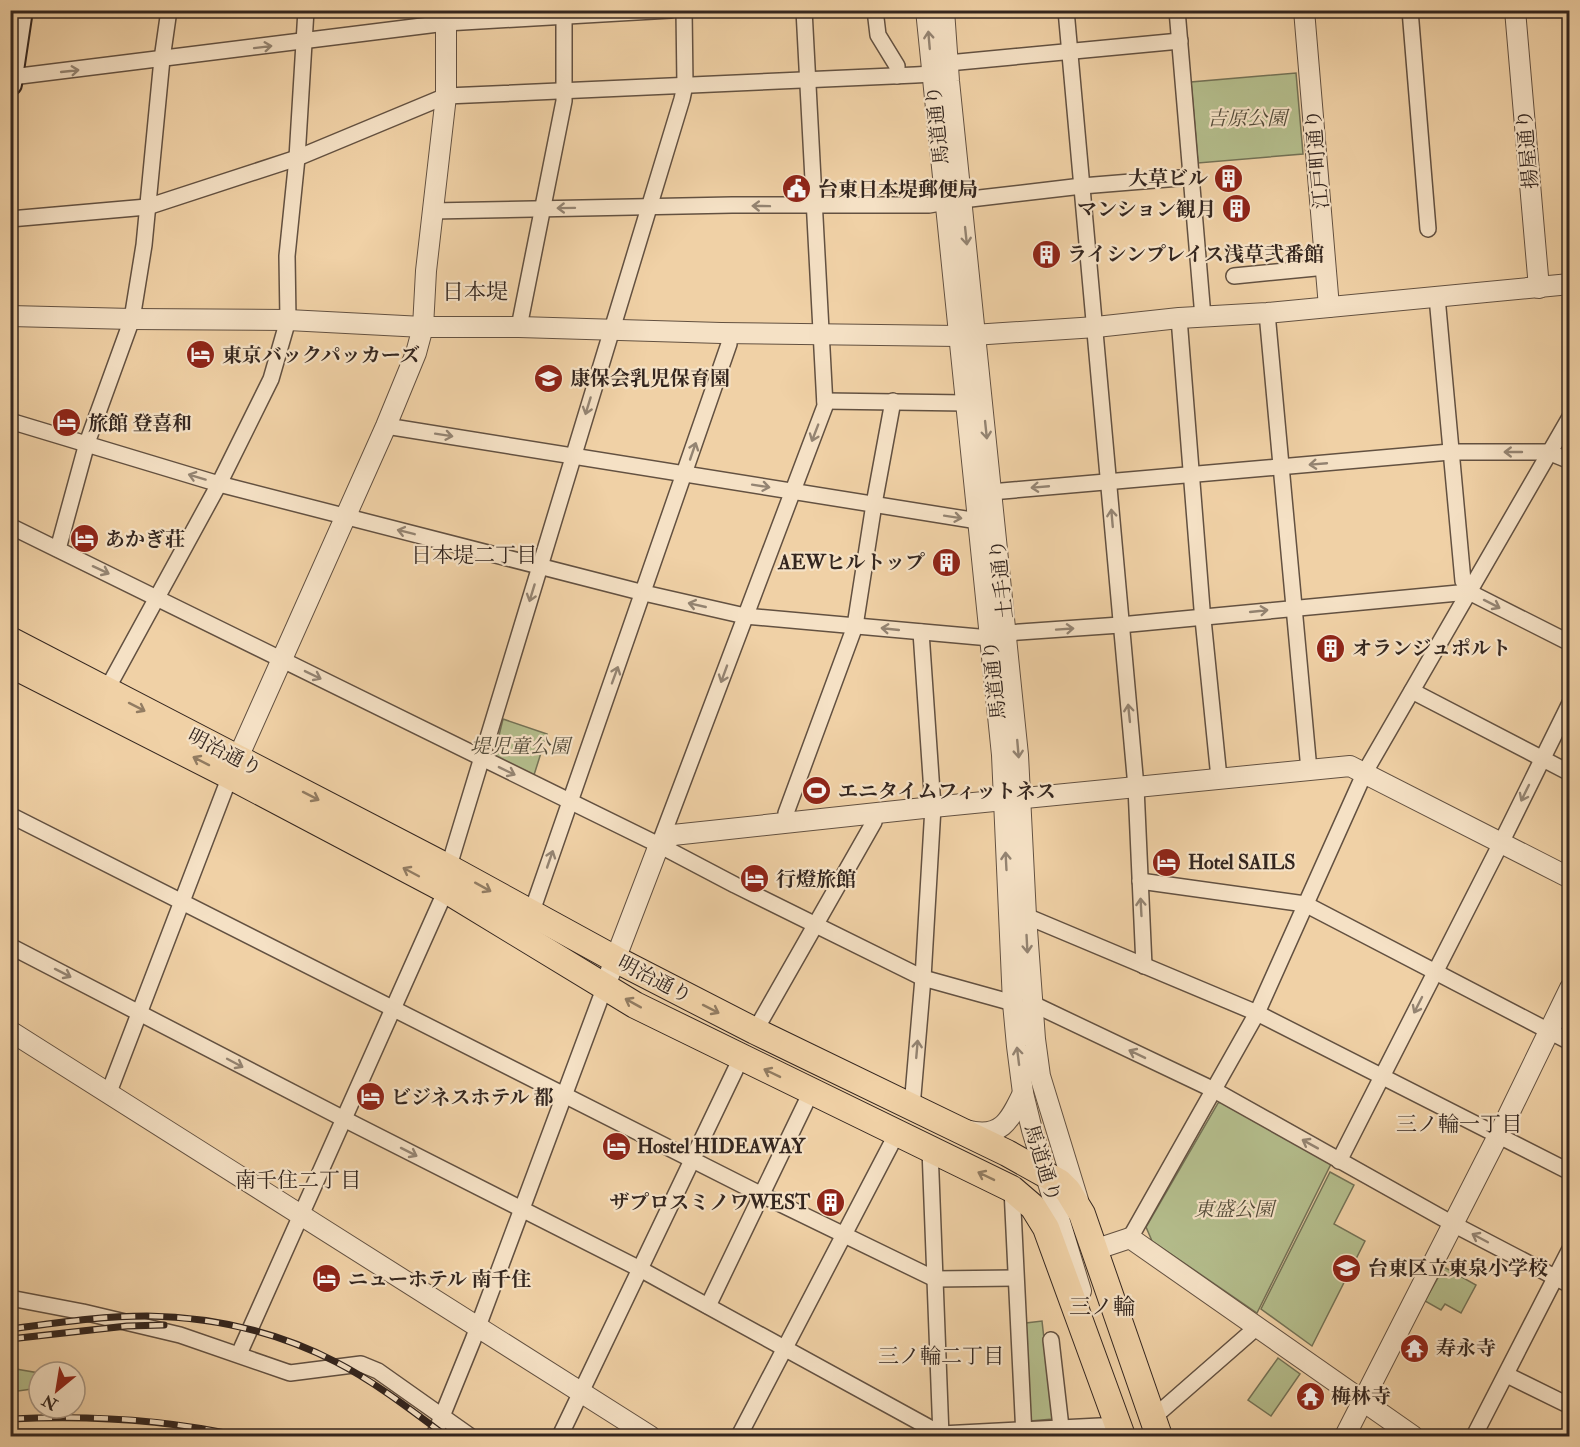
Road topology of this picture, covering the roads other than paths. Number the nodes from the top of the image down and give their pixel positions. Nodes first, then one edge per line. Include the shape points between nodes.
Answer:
1 (21, 10) edge
2 (169, 10) edge
3 (306, 10) edge
4 (671, 10) edge
5 (684, 10) edge
6 (804, 10) edge
7 (875, 10) edge
8 (926, 10) edge
9 (944, 10) edge
10 (1066, 10) edge
11 (1177, 10) edge
12 (1304, 10) edge
13 (1410, 10) edge
14 (1515, 10) edge
15 (564, 14) edge
16 (446, 17) edge
17 (305, 41) junction
18 (1180, 41) junction
19 (1070, 52) junction
20 (162, 59) junction
21 (940, 68) junction
22 (897, 76) junction
23 (807, 80) junction
24 (11, 81) edge
25 (685, 85) junction
26 (564, 90) junction
27 (446, 96) junction
28 (297, 158) junction
29 (1192, 177) junction
30 (1082, 186) junction
31 (954, 201) junction
32 (147, 207) junction
33 (648, 207) junction
34 (814, 207) junction
35 (541, 208) junction
36 (432, 211) junction
37 (10, 219) edge
38 (1428, 229) dead end
39 (1326, 267) junction
40 (1234, 276) dead end
41 (1566, 286) edge
42 (1539, 288) junction
43 (1437, 297) junction
44 (1329, 307) junction
45 (1267, 313) junction
46 (10, 316) edge
47 (1203, 317) junction
48 (1179, 318) junction
49 (132, 319) junction
50 (288, 320) junction
51 (423, 327) junction
52 (519, 327) junction
53 (1096, 327) junction
54 (611, 330) junction
55 (729, 333) junction
56 (822, 334) junction
57 (967, 335) junction
58 (825, 401) junction
59 (893, 401) junction
60 (966, 403) junction
61 (1569, 417) edge
62 (10, 421) edge
63 (386, 426) junction
64 (87, 443) junction
65 (1450, 452) junction
66 (1548, 452) junction
67 (573, 456) junction
68 (1569, 461) edge
69 (1281, 467) junction
70 (685, 474) junction
71 (1191, 474) junction
72 (1109, 482) junction
73 (219, 484) junction
74 (793, 491) junction
75 (992, 492) junction
76 (874, 504) junction
77 (344, 516) junction
78 (978, 521) junction
79 (10, 526) edge
80 (57, 549) junction
81 (540, 566) junction
82 (1469, 592) junction
83 (644, 593) junction
84 (156, 599) junction
85 (1295, 607) junction
86 (745, 616) junction
87 (1203, 617) junction
88 (1120, 625) junction
89 (855, 626) junction
90 (921, 633) junction
91 (998, 636) junction
92 (10, 640) edge
93 (1569, 643) edge
94 (280, 658) junction
95 (10, 664) edge
96 (1412, 690) junction
97 (106, 691) junction
98 (1569, 703) edge
99 (1542, 758) junction
100 (482, 759) junction
101 (233, 767) junction
102 (1309, 770) junction
103 (1365, 772) junction
104 (1569, 773) edge
105 (1219, 778) junction
106 (1136, 786) junction
107 (1012, 800) junction
108 (570, 802) junction
109 (933, 807) junction
110 (873, 813) junction
111 (10, 815) edge
112 (786, 822) junction
113 (1501, 843) junction
114 (659, 845) junction
115 (1569, 878) edge
116 (447, 879) junction
117 (1140, 881) junction
118 (182, 903) junction
119 (1305, 904) junction
120 (531, 914) junction
121 (1026, 916) junction
122 (816, 925) junction
123 (10, 946) edge
124 (615, 959) junction
125 (1144, 966) junction
126 (1434, 973) junction
127 (923, 978) junction
128 (605, 986) junction
129 (1569, 988) edge
130 (1022, 1003) junction
131 (393, 1009) junction
132 (140, 1012) junction
133 (1257, 1013) junction
134 (10, 1031) edge
135 (755, 1031) junction
136 (1549, 1031) junction
137 (1569, 1042) edge
138 (741, 1058) junction
139 (1041, 1076) junction
140 (1382, 1077) junction
141 (1214, 1090) junction
142 (109, 1092) junction
143 (811, 1092) junction
144 (1023, 1093) junction
145 (565, 1094) junction
146 (912, 1107) junction
147 (344, 1119) junction
148 (949, 1125) junction
149 (897, 1133) junction
150 (1498, 1135) junction
151 (930, 1149) junction
152 (693, 1159) junction
153 (1339, 1161) junction
154 (1569, 1172) edge
155 (1047, 1174) junction
156 (1012, 1189) junction
157 (762, 1195) junction
158 (521, 1210) junction
159 (301, 1214) junction
160 (1083, 1214) junction
161 (1453, 1224) junction
162 (843, 1233) junction
163 (1130, 1238) junction
164 (1569, 1249) edge
165 (1094, 1250) junction
166 (640, 1269) junction
167 (1016, 1278) junction
168 (1556, 1278) junction
169 (936, 1279) junction
170 (1569, 1285) edge
171 (10, 1298) edge
172 (708, 1306) junction
173 (478, 1326) junction
174 (1257, 1327) junction
175 (1051, 1340) dead end
176 (1089, 1343) junction
177 (784, 1347) junction
178 (239, 1354) junction
179 (1507, 1375) junction
180 (580, 1393) junction
181 (1363, 1402) junction
182 (1569, 1406) edge
183 (443, 1416) junction
184 (1157, 1427) edge
185 (1121, 1431) edge
186 (1061, 1433) edge
187 (1023, 1434) edge
188 (941, 1435) edge
189 (434, 1437) edge
190 (470, 1437) edge
191 (560, 1437) edge
192 (650, 1437) edge
193 (739, 1437) edge
194 (1346, 1437) edge
195 (1413, 1437) edge
196 (1474, 1437) edge

1 - 24 main road
2 - 20 street
3 - 17 street
4 - 15 street
5 - 25 street
6 - 23 street
7 - 22 street via 879,35 897,66
21 -> 8 street, 馬道通り
9 - 21 street
10 - 19 street
11 - 18 street
12 - 39 street, 江戸町通り
13 - 38 street
14 - 42 street, 揚屋通り
15 - 16 street
15 - 26 street
16 - 17 street
16 - 27 street
20 -> 17 street
17 - 28 street
18 - 19 street
18 - 29 street
19 - 21 street
19 - 30 street
24 -> 20 street
20 - 32 street
21 - 22 street
21 - 31 street, 馬道通り
22 - 23 street
23 - 25 street
23 - 34 street
25 - 26 street
25 - 33 street
26 - 27 street
26 - 35 street
27 - 28 street
27 - 36 street
28 - 32 street
28 - 50 street via 287,256
29 - 30 street
29 - 47 street
30 - 31 street
30 - 53 street
31 - 34 street via 929,206
31 - 57 street, 馬道通り
32 - 37 street
32 - 49 street
34 -> 33 street
33 -> 35 street
33 - 54 street
34 - 56 street
35 - 36 street
35 - 52 street
36 - 51 street
39 - 40 street
39 - 44 street, 江戸町通り
41 - 42 street
42 - 43 street
43 - 44 street
43 - 65 street
44 - 45 street
45 - 47 street
45 - 69 street
46 - 49 street
47 - 48 street
48 - 53 street
48 - 71 street
49 - 50 street
49 - 64 street
50 - 51 street
50 - 73 street via 271,379
51 - 52 street
51 - 63 street
52 - 54 street
53 - 57 street
53 - 72 street
54 - 55 street
54 -> 67 street
55 - 56 street
70 -> 55 street via 729,344
56 - 57 street
56 - 58 street
57 - 60 street, 馬道通り
57 -> 75 street, 土手通り
58 - 59 street
58 -> 74 street
59 - 60 street
59 - 76 street
60 - 78 street, 馬道通り
61 - 66 street
62 - 64 street
63 -> 67 street
63 - 77 street
73 -> 64 street
64 - 80 street
66 -> 65 street
65 -> 69 street
65 - 82 street via 1463,581
66 - 68 street
66 - 82 street
67 - 70 street
67 - 81 street
69 - 71 street
69 - 85 street
70 -> 74 street
70 - 83 street
71 - 72 street
71 - 87 street
72 -> 75 street
88 -> 72 street
73 - 77 street
73 - 84 street
74 - 76 street
74 - 86 street
75 - 91 street, 土手通り
76 -> 78 street
76 - 89 street
81 -> 77 street
77 - 94 street
78 - 91 street, 馬道通り
79 - 80 street
80 -> 84 street
81 - 83 street
81 -> 100 street
82 - 85 street
82 -> 93 street
82 - 96 street
86 -> 83 street
108 -> 83 street
84 - 94 street
84 - 97 street
87 -> 85 street
85 - 102 street
86 - 89 street
86 -> 114 street
87 - 88 street
87 - 105 street
91 -> 88 street
106 -> 88 street
90 -> 89 street
89 - 112 street
90 - 91 street
90 - 109 street
91 - 107 street, 馬道通り via 1002,755
92 - 97 main road, 明治通り
94 -> 100 street
94 - 101 street
101 -> 95 main road, 明治通り
96 - 99 street
96 - 103 street
97 -> 101 main road, 明治通り
98 - 99 street
99 - 104 street
99 -> 113 street
100 -> 108 street
100 - 116 street
101 - 116 main road, 明治通り
101 - 118 street
102 - 103 street via 1350,766
102 - 105 street
103 - 113 street
103 - 119 street
105 - 106 street
106 - 107 street
106 - 117 street
107 - 109 street
107 - 121 street
130 -> 107 street, 馬道通り
108 - 114 street
120 -> 108 street
109 - 110 street
109 - 127 street
110 - 112 street
110 - 122 street via 874,822
111 - 118 street
112 - 114 street via 673,835
113 - 115 street
113 - 126 street
114 - 122 street
114 - 124 street
116 -> 120 main road, 明治通り
116 - 128 main road, 明治通り
116 - 131 street
117 - 119 street
125 -> 117 street
118 - 131 street
118 - 132 street
119 - 126 street
119 - 133 street
120 - 124 main road, 明治通り
121 - 125 street
121 -> 130 street
122 - 127 street
122 - 135 street
123 -> 132 street
124 - 128 street
124 -> 135 main road, 明治通り
125 - 133 street
126 - 136 street
126 -> 140 street
127 - 130 street
146 -> 127 street
138 -> 128 main road, 明治通り
128 - 145 street
129 - 136 street
130 - 139 street
141 -> 130 street
144 -> 130 street, 馬道通り
131 - 145 street
131 - 147 street
132 - 142 street
132 -> 147 street
133 - 140 street
133 - 141 street
134 - 142 street
135 - 146 main road, 明治通り
136 - 137 street
136 - 150 street
143 -> 138 main road, 明治通り
138 - 152 street
139 - 155 street via 1057,1154
139 - 160 street
140 - 150 street
140 - 153 street
153 -> 141 street
141 - 163 street
142 - 159 street
143 - 149 main road, 明治通り
143 - 157 street
144 - 148 street via 1009,1122 994,1131 978,1133
144 - 155 street, 馬道通り
145 - 152 street
145 - 158 street
146 - 148 main road, 明治通り
147 -> 158 street
147 - 159 street
148 - 155 main road, 明治通り
149 - 151 main road, 明治通り
149 - 162 street
150 - 154 street
150 - 161 street
156 -> 151 main road, 明治通り
151 - 169 street
152 - 157 street
152 - 166 street
153 - 161 street
155 - 156 street
155 - 160 main road, 明治通り via 1068,1191
155 - 176 street, 馬道通り via 1085,1305
156 - 167 street
156 - 176 main road, 明治通り via 1033,1208 1046,1228
157 - 162 street
157 - 172 street
158 - 166 street
158 - 173 street
159 - 173 street
159 - 178 street
160 - 165 main road, 明治通り
168 -> 161 street
161 - 181 street
162 - 169 street
162 - 177 street
163 - 165 street
163 - 174 street
164 - 168 street
165 - 184 main road, 明治通り
166 - 172 street
166 - 180 street
167 - 169 street
167 - 187 street
168 - 170 street
168 - 179 street
169 - 188 street
171 - 178 street via 180,1335
172 - 177 street
173 - 180 street
173 - 183 street
174 - 181 street
174 - 184 street
175 - 186 street
176 - 185 main road, 明治通り
177 - 188 street
177 - 193 street
178 - 183 street via 290,1373 361,1364 378,1371
179 - 182 street
179 - 196 street
180 - 191 street
180 - 192 street
181 - 194 street
181 - 195 street
183 - 189 street
183 - 190 street
185 - 186 street
186 - 187 street
187 - 188 street

